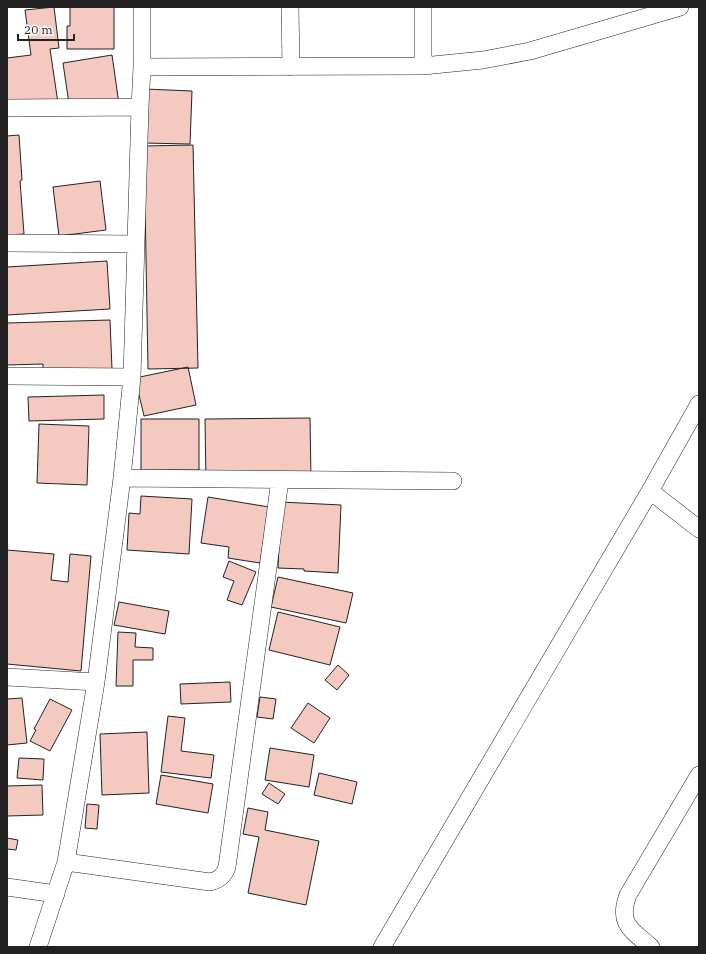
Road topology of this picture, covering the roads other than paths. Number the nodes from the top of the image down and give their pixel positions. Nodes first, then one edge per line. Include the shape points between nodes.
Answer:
1 (142, 7) edge
2 (290, 7) edge
3 (423, 7) edge
4 (680, 7) edge
5 (648, 11) edge
6 (423, 66) junction
7 (142, 67) junction
8 (291, 67) junction
9 (140, 107) junction
10 (7, 108) edge
11 (7, 243) edge
12 (136, 244) junction
13 (7, 376) edge
14 (132, 377) junction
15 (699, 404) edge
16 (122, 478) junction
17 (280, 480) junction
18 (453, 481) dead end
19 (650, 491) junction
20 (699, 529) edge
21 (7, 677) edge
22 (96, 682) junction
23 (699, 775) edge
24 (66, 862) junction
25 (7, 887) edge
26 (56, 894) junction
27 (38, 947) edge
28 (382, 947) edge
29 (651, 947) edge

1 - 7 street
2 - 8 street
3 - 6 street
4 - 5 street
5 - 6 street via 530,51 483,60
6 - 8 street
7 - 8 street
7 - 9 street
9 - 10 street
9 - 12 street
11 - 12 street
12 - 14 street
13 - 14 street
14 - 16 street
15 - 19 street
16 - 17 street
16 - 22 street
17 - 18 street
17 - 24 street via 225,874 210,882
19 - 20 street
19 - 28 street
21 - 22 street
22 - 24 street
23 - 29 street via 624,904 627,926
24 - 26 street
25 - 26 street
26 - 27 street

